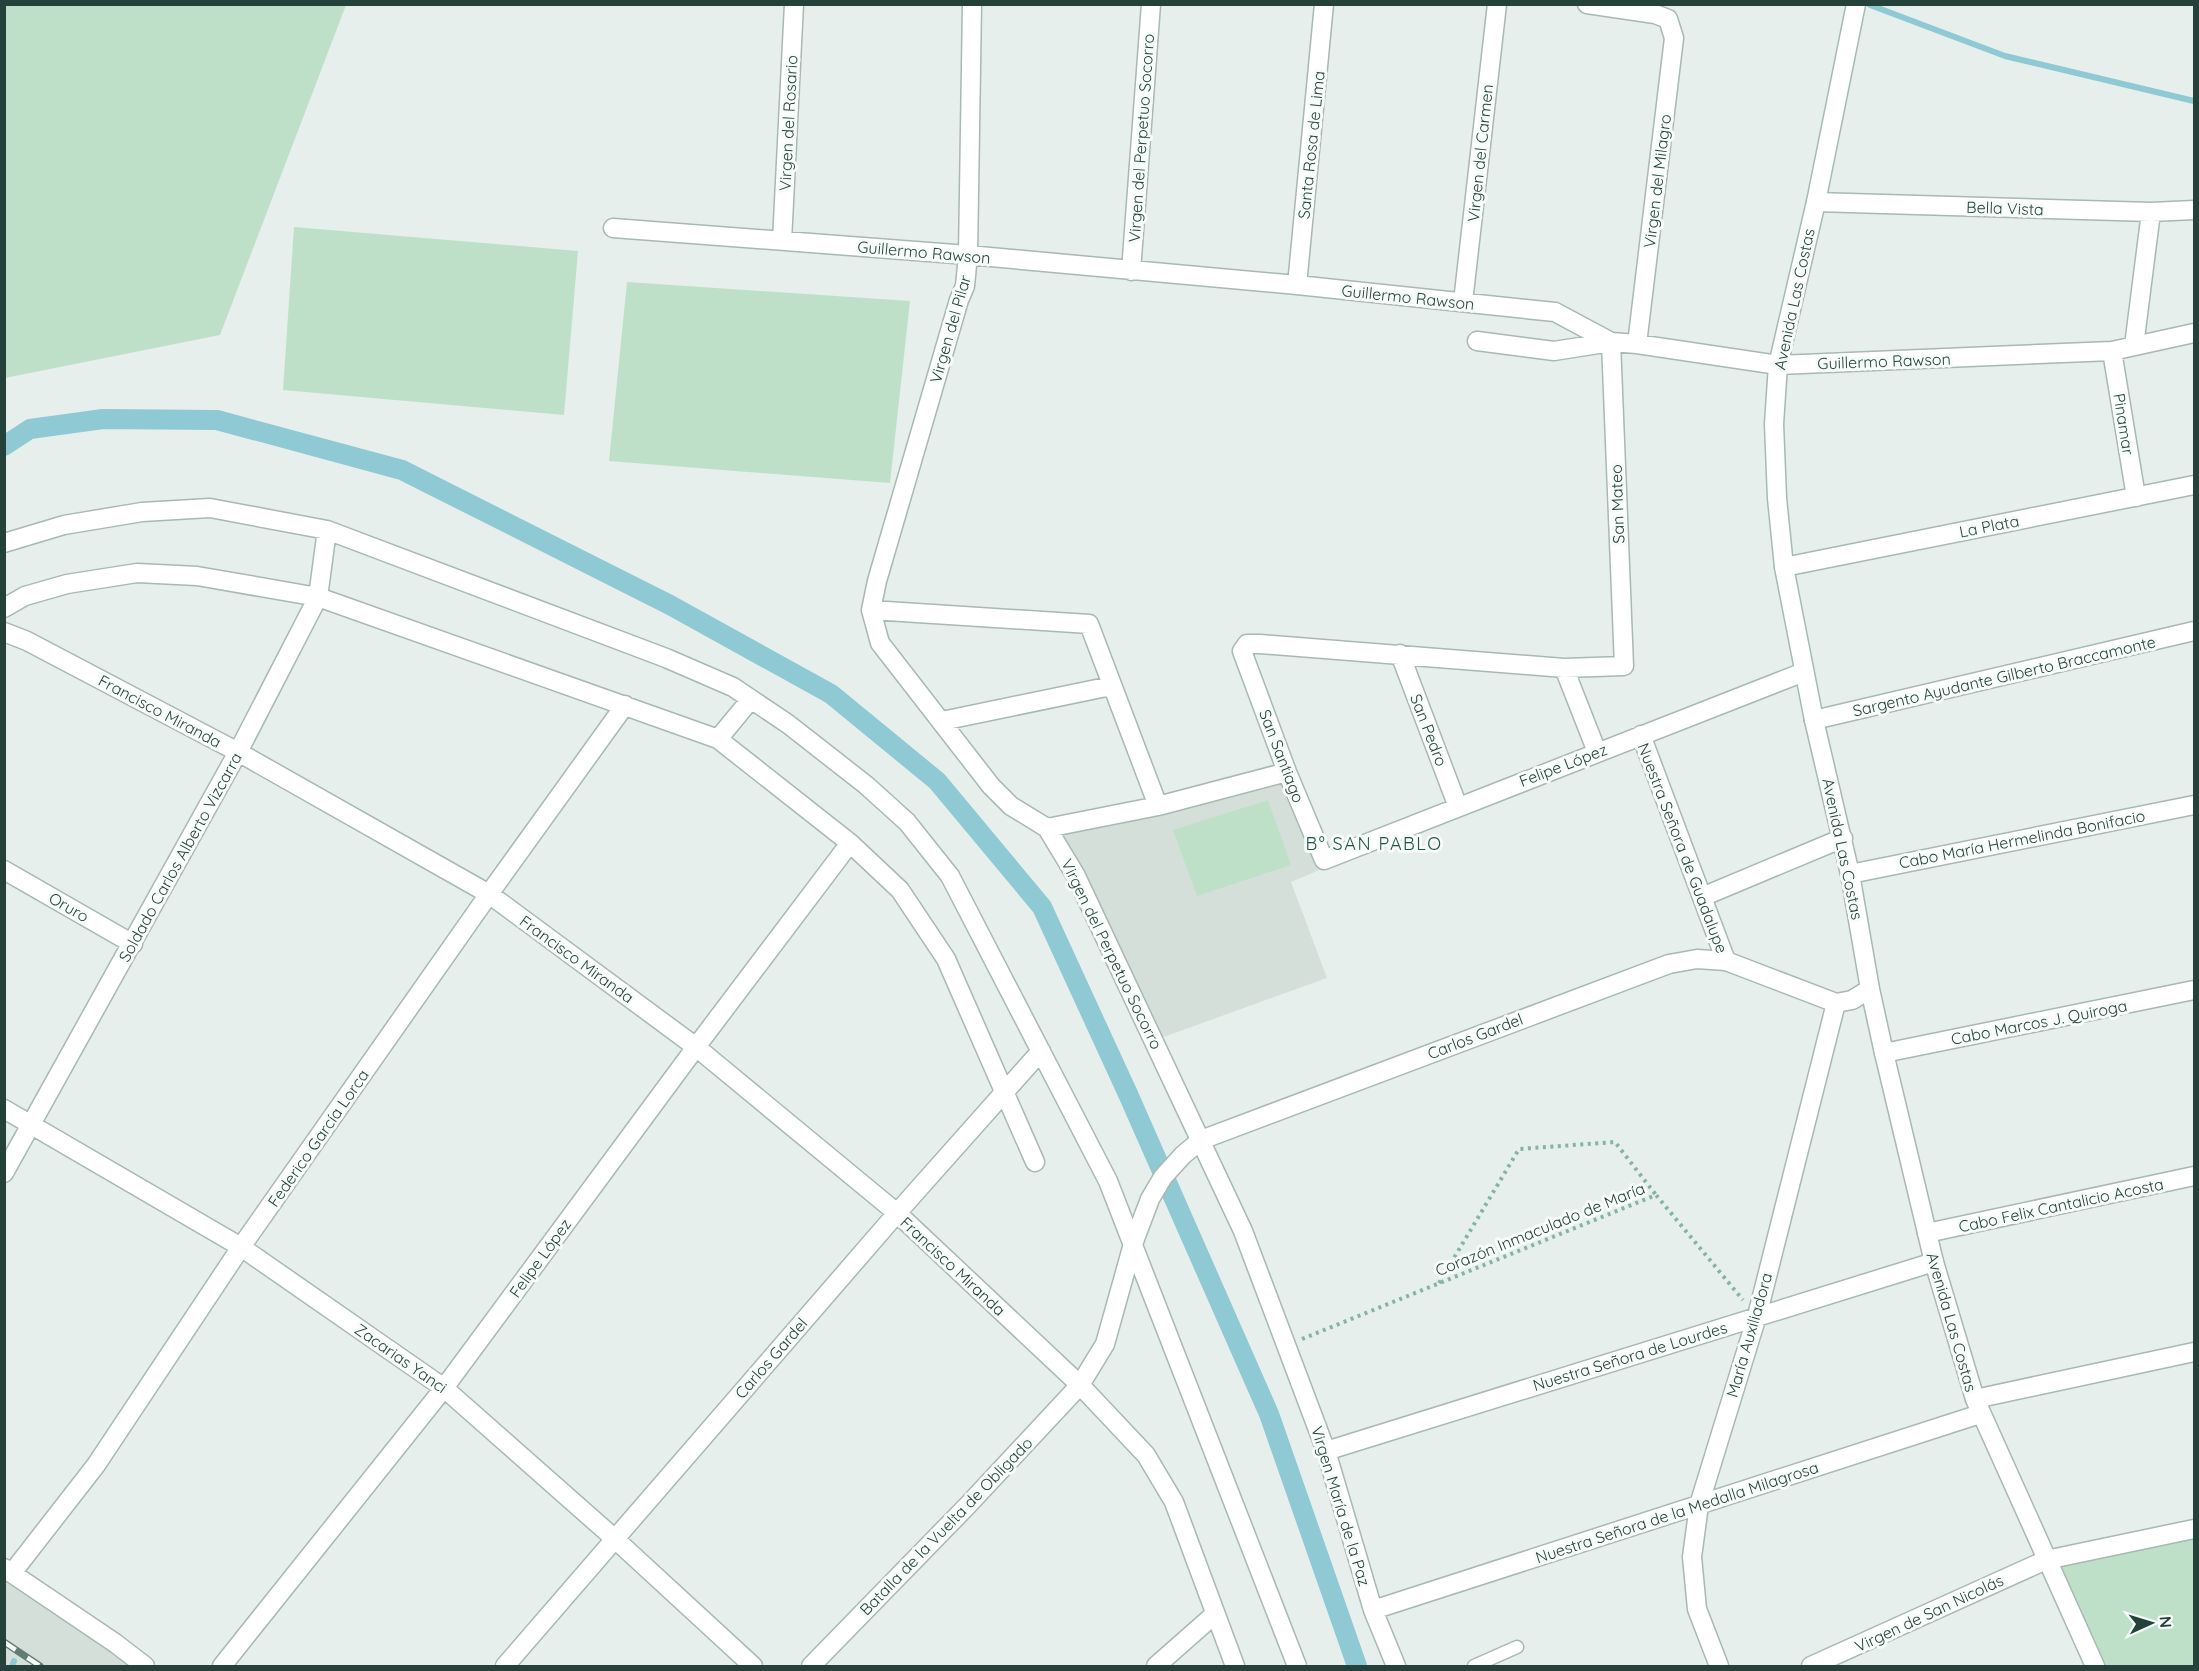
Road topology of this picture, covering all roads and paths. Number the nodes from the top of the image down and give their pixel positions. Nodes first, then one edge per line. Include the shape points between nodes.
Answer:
1 (794, 4) edge
2 (972, 4) edge
3 (1151, 4) edge
4 (1324, 4) edge
5 (1497, 4) edge
6 (1587, 4) edge
7 (1856, 4) edge
8 (1816, 202) junction
9 (2194, 210) edge
10 (2151, 212) junction
11 (613, 228) dead end
12 (782, 241) junction
13 (968, 255) junction
14 (1131, 271) junction
15 (1297, 285) junction
16 (1463, 302) junction
17 (2194, 333) edge
18 (1477, 341) dead end
19 (1611, 342) junction
20 (1637, 344) junction
21 (2134, 346) junction
22 (2112, 351) junction
23 (1778, 365) junction
24 (2194, 485) edge
25 (2136, 497) junction
26 (327, 530) junction
27 (4, 543) edge
28 (1784, 567) junction
29 (318, 597) junction
30 (4, 608) edge
31 (871, 610) junction
32 (2194, 631) edge
33 (4, 632) edge
34 (1400, 654) junction
35 (1564, 668) junction
36 (1804, 672) junction
37 (1111, 686) junction
38 (751, 699) junction
39 (625, 705) junction
40 (1814, 720) junction
41 (942, 721) junction
42 (1641, 735) junction
43 (718, 739) junction
44 (238, 752) junction
45 (1597, 752) junction
46 (1287, 772) junction
47 (2194, 805) edge
48 (1158, 806) junction
49 (1458, 807) junction
50 (1047, 828) junction
51 (1843, 838) junction
52 (850, 843) junction
53 (1324, 860) joint
54 (4, 870) edge
55 (1850, 873) junction
56 (489, 894) junction
57 (1702, 897) junction
58 (133, 944) junction
59 (1726, 961) junction
60 (1870, 989) junction
61 (2194, 990) edge
62 (1836, 1002) junction
63 (696, 1047) junction
64 (1041, 1051) junction
65 (1884, 1053) junction
66 (1006, 1091) junction
67 (4, 1109) edge
68 (32, 1125) junction
69 (1201, 1140) junction
70 (1035, 1162) dead end
71 (4, 1173) edge
72 (2194, 1176) edge
73 (1656, 1195) junction
74 (897, 1213) junction
75 (1927, 1233) junction
76 (1133, 1244) junction
77 (242, 1247) junction
78 (1934, 1262) junction
79 (1439, 1283) junction
80 (1757, 1316) junction
81 (1287, 1345) junction
82 (2194, 1352) edge
83 (1080, 1385) junction
84 (444, 1388) junction
85 (1977, 1406) junction
86 (1326, 1451) junction
87 (1699, 1505) junction
88 (2194, 1529) edge
89 (615, 1539) junction
90 (2046, 1560) junction
91 (8, 1570) edge
92 (1373, 1610) junction
93 (1215, 1614) junction
94 (1517, 1647) dead end
95 (145, 1666) edge
96 (222, 1666) edge
97 (504, 1666) edge
98 (753, 1666) edge
99 (812, 1666) edge
100 (1156, 1666) edge
101 (1235, 1666) edge
102 (1297, 1666) edge
103 (1396, 1666) edge
104 (1474, 1666) edge
105 (1719, 1666) edge
106 (1811, 1666) edge
107 (2095, 1666) edge

1 - 12 street, Virgen del Rosario
2 - 13 street, Virgen del Pilar
3 - 14 street, Virgen del Perpetuo Socorro
4 - 15 street, Santa Rosa de Lima
5 - 16 street, Virgen del Carmen
6 - 20 street, Virgen del Milagro via 1655,14 1668,20 1674,38
7 - 8 street, Avenida Las Costas
8 - 10 street, Bella Vista
8 - 23 street, Avenida Las Costas
9 - 10 street, Bella Vista
10 - 21 street
11 - 12 street, Guillermo Rawson
12 - 13 street, Guillermo Rawson
13 - 14 street, Guillermo Rawson
13 - 31 street, Virgen del Pilar via 965,286
14 - 15 street, Guillermo Rawson
15 - 16 street, Guillermo Rawson
16 - 19 street, Guillermo Rawson via 1555,312
17 - 21 street, Guillermo Rawson
18 - 19 street via 1554,351
19 - 20 street, Guillermo Rawson
19 - 35 street, San Mateo via 1624,666
20 - 23 street, Guillermo Rawson
21 - 22 street, Guillermo Rawson
22 - 23 street, Guillermo Rawson
22 - 25 street, Pinamar
23 - 28 street, Avenida Las Costas via 1774,424
24 - 25 street, La Plata
25 - 28 street, La Plata
26 - 27 street via 210,508 142,512 64,525
26 - 29 street, Soldado Carlos Alberto Vizcarra
26 - 38 street via 666,658
28 - 36 street, Avenida Las Costas
29 - 30 street via 197,576 137,573 67,584 25,596
29 - 39 street
29 - 44 street, Soldado Carlos Alberto Vizcarra
31 - 37 street via 1089,624
31 - 41 street, Virgen del Perpetuo Socorro via 880,644
32 - 40 street, Sargento Ayudante Gilberto Braccamonte
33 - 44 street, Francisco Miranda
34 - 35 street
34 - 46 street, San Santiago via 1247,644 1242,651
34 - 49 street, San Pedro
35 - 45 street
36 - 40 street, Avenida Las Costas
36 - 42 street, Felipe López
37 - 41 street
37 - 48 street
38 - 43 street
38 - 64 street via 866,784 907,822 950,876
39 - 43 street
39 - 56 street, Federico García Lorca
40 - 51 street, Avenida Las Costas
41 - 50 street, Virgen del Perpetuo Socorro via 991,786 1011,806
42 - 45 street, Felipe López
42 - 57 street, Nuestra Señora de Guadalupe
43 - 52 street
44 - 56 street, Francisco Miranda
44 - 58 street, Soldado Carlos Alberto Vizcarra
45 - 49 street, Felipe López
46 - 48 street
46 - 53 street, San Santiago
47 - 55 street, Cabo María Hermelinda Bonifacio
48 - 50 street
49 - 53 street, Felipe López
50 - 69 street, Virgen del Perpetuo Socorro via 1076,876
51 - 55 street, Avenida Las Costas
51 - 57 street
52 - 63 street, Felipe López
52 - 66 street via 900,891 946,959
54 - 58 street, Oruro
55 - 60 street, Avenida Las Costas
56 - 63 street, Francisco Miranda
56 - 77 street, Federico García Lorca
57 - 59 street, Nuestra Señora de Guadalupe
58 - 68 street, Soldado Carlos Alberto Vizcarra
59 - 62 street, Carlos Gardel
59 - 69 street, Carlos Gardel via 1697,959 1669,964
60 - 62 street via 1852,1000
60 - 65 street, Avenida Las Costas
61 - 65 street, Cabo Marcos J. Quiroga
62 - 80 street, María Auxiliadora
63 - 74 street, Francisco Miranda
63 - 84 street, Felipe López
64 - 66 street, Carlos Gardel
64 - 76 street via 1108,1181
65 - 75 street, Avenida Las Costas
66 - 70 street
66 - 74 street, Carlos Gardel
67 - 68 street, Zacarias Yanci
68 - 71 street, Soldado Carlos Alberto Vizcarra
68 - 77 street, Zacarias Yanci
69 - 76 street, Carlos Gardel via 1163,1178 1150,1199
69 - 81 street, Virgen del Perpetuo Socorro via 1243,1231
72 - 75 street, Cabo Felix Cantalicio Acosta
73 - 79 path, Corazón Inmaculado de María
73 - 79 path via 1615,1142 1519,1149
73 - 80 path, Corazón Inmaculado de María
74 - 83 street, Francisco Miranda
74 - 89 street, Carlos Gardel
75 - 78 street, Avenida Las Costas
76 - 83 street, Batalla de la Vuelta de Obligado via 1105,1344
76 - 102 street
77 - 84 street, Zacarias Yanci
77 - 91 street, Federico García Lorca via 96,1465
78 - 80 street, Nuestra Señora de Lourdes
78 - 85 street, Avenida Las Costas
79 - 81 path, Corazón Inmaculado de María
80 - 86 street, Nuestra Señora de Lourdes
80 - 87 street, María Auxiliadora
81 - 86 street, Virgen María de la Paz
82 - 85 street, Nuestra Señora de la Medalla Milagrosa
83 - 93 street, Francisco Miranda via 1146,1455 1174,1502
83 - 99 street, Batalla de la Vuelta de Obligado
84 - 89 street, Zacarias Yanci
84 - 96 street, Felipe López
85 - 87 street, Nuestra Señora de la Medalla Milagrosa
85 - 90 street, Avenida Las Costas
86 - 92 street, Virgen María de la Paz
87 - 92 street, Nuestra Señora de la Medalla Milagrosa
87 - 105 street, María Auxiliadora via 1692,1557 1696,1609
88 - 90 street, Virgen de San Nicolás
89 - 97 street, Carlos Gardel
89 - 98 street, Zacarias Yanci
90 - 106 street, Virgen de San Nicolás
90 - 107 street, Avenida Las Costas
91 - 95 street
92 - 103 street, Virgen María de la Paz
93 - 100 street
93 - 101 street, Francisco Miranda
94 - 104 lane

